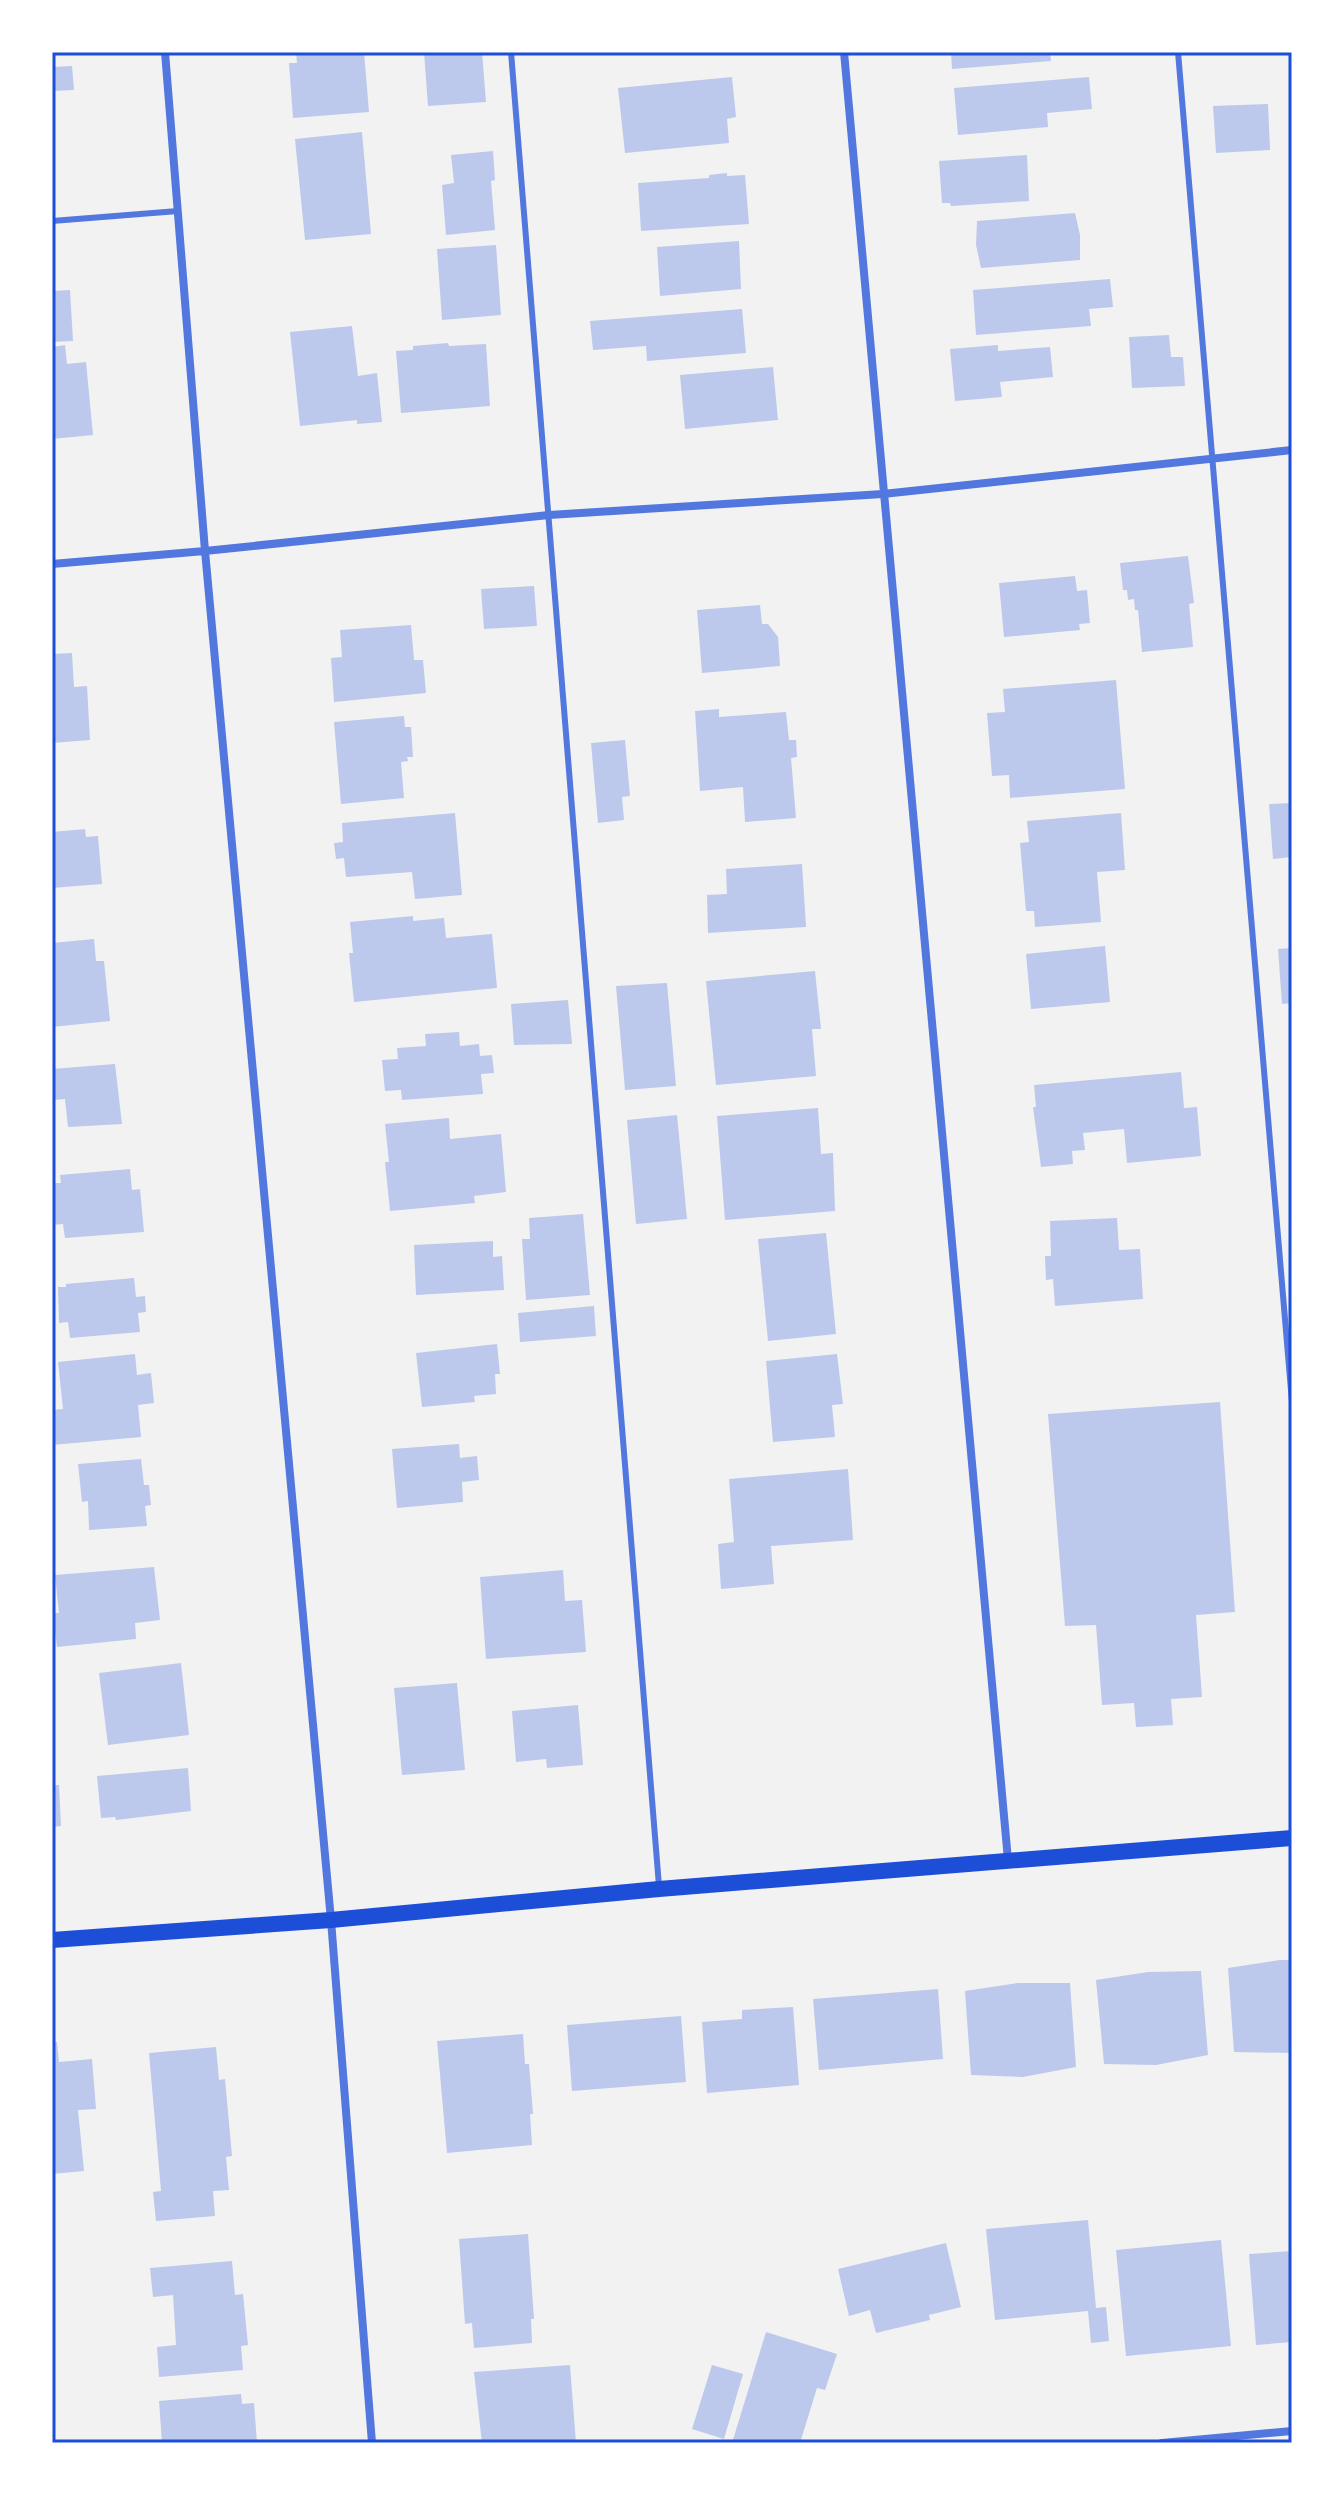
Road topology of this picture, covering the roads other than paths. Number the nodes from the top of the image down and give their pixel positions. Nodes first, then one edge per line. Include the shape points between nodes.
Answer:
1 (165, 52) edge
2 (511, 52) edge
3 (844, 52) edge
4 (1178, 52) edge
5 (178, 211) junction
6 (52, 221) edge
7 (1292, 450) edge
8 (1213, 458) junction
9 (883, 494) junction
10 (549, 515) junction
11 (205, 551) junction
12 (52, 564) edge
13 (1292, 1402) edge
14 (1292, 1838) edge
15 (1008, 1860) junction
16 (659, 1889) junction
17 (331, 1920) junction
18 (52, 1940) edge
19 (1292, 2431) edge
20 (372, 2443) edge
21 (1162, 2443) edge

1 - 5 street
2 - 10 lane
3 - 9 street
4 - 8 lane
5 - 6 lane
5 - 11 street
7 - 8 street
8 - 9 street
8 - 13 lane
9 - 10 street
9 - 15 street
10 - 11 street
10 - 16 lane
11 - 12 street
11 - 17 street
14 - 15 main road
15 - 16 main road
16 - 17 main road
17 - 18 main road
17 - 20 street
19 - 21 street

